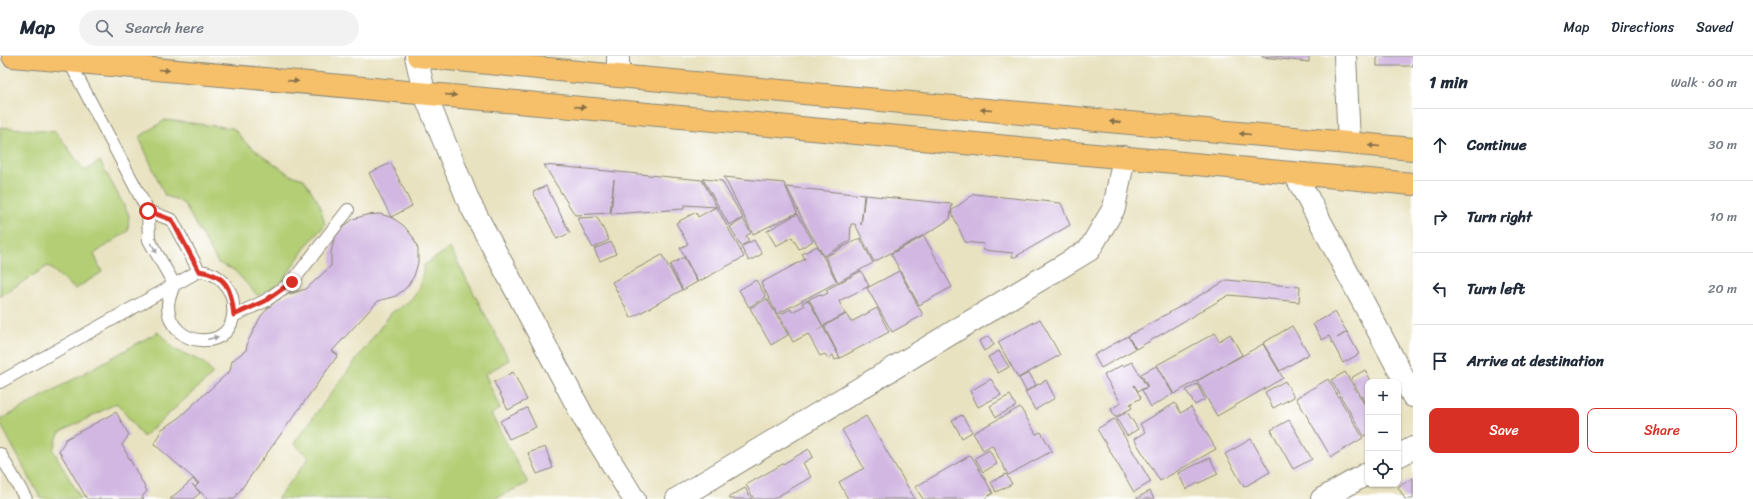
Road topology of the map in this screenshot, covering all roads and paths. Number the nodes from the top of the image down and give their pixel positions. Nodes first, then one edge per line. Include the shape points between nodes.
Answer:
1 (13, 56) edge
2 (417, 56) edge
3 (1345, 56) edge
4 (68, 61) junction
5 (618, 66) edge
6 (424, 92) junction
7 (1349, 143) junction
8 (1413, 149) edge
9 (1124, 157) junction
10 (1295, 174) junction
11 (1413, 184) edge
12 (348, 210) dead end
13 (148, 211) junction
14 (199, 271) junction
15 (174, 284) junction
16 (234, 315) junction
17 (0, 382) edge
18 (1413, 396) edge
19 (1413, 448) edge
20 (0, 454) edge
21 (1401, 454) edge
22 (1365, 475) edge
23 (26, 499) edge
24 (634, 499) edge
25 (677, 499) edge
26 (1322, 499) edge

1 - 4 main road
2 - 5 main road
2 - 6 street
3 - 7 street
4 -> 6 main road
4 - 13 lane
7 -> 5 main road
6 -> 9 main road
6 - 24 street via 469,202 585,420
8 -> 7 main road
9 - 10 main road
9 - 25 street via 1114,208 1089,250
10 - 11 main road
10 - 18 street
12 - 16 lane via 292,282 265,301
13 - 14 lane via 172,220
13 -> 15 lane via 149,240
14 - 15 lane
14 - 16 lane via 212,273 225,282 232,296
15 -> 16 lane via 168,303 169,319 177,331 197,341 216,339 229,330
15 - 17 lane
19 - 21 street
20 - 23 lane
22 - 26 street

